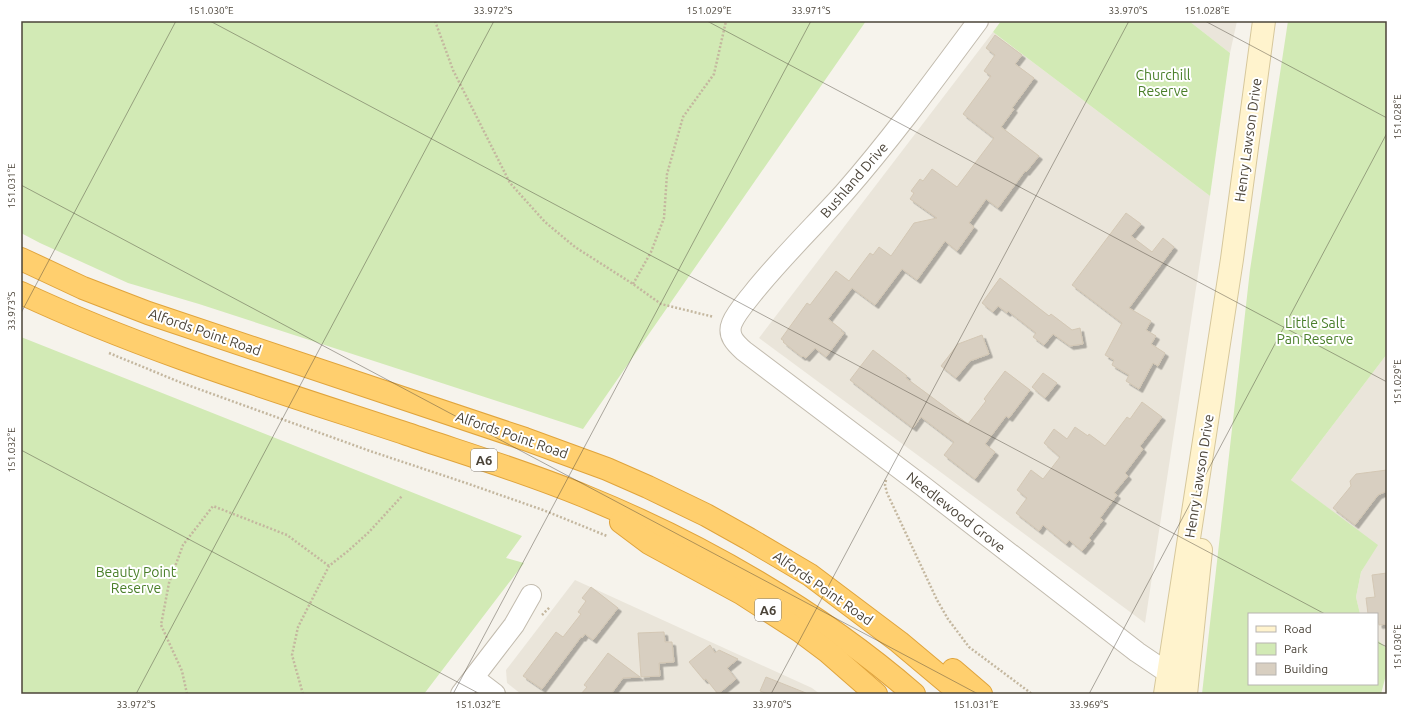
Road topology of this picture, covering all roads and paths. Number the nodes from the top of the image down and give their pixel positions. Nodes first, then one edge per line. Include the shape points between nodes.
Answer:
1 (436, 21) edge
2 (726, 21) edge
3 (978, 21) edge
4 (1264, 21) edge
5 (21, 259) edge
6 (633, 284) junction
7 (21, 294) edge
8 (732, 329) junction
9 (106, 352) dead end
10 (893, 464) junction
11 (402, 496) dead end
12 (586, 497) junction
13 (610, 538) dead end
14 (329, 566) junction
15 (810, 575) junction
16 (531, 596) dead end
17 (474, 678) junction
18 (1181, 681) edge
19 (187, 694) edge
20 (303, 694) edge
21 (462, 694) edge
22 (495, 694) edge
23 (876, 694) edge
24 (914, 694) edge
25 (961, 694) edge
26 (981, 694) edge
27 (1032, 694) edge
28 (1165, 694) edge

1 - 6 path via 453,70 510,183 544,222 575,247
2 - 6 path via 714,74 682,117 667,174 664,218
3 - 8 street, Bushland Drive via 874,159 748,299
4 - 18 main road, Henry Lawson Drive via 1232,259
5 - 15 highway, Alfords Point Road / A6 via 83,288 148,313 525,439 607,469 706,515
6 - 8 path via 661,304
7 - 12 highway, A6 via 176,357 476,457
8 - 10 street, Needlewood Grove via 736,344 744,351
9 - 13 path via 182,383 543,510
10 - 18 street, Needlewood Grove via 1137,652
10 - 27 path via 886,478 887,493 937,600 969,647
11 - 14 path via 369,532
12 - 23 highway, A6 via 648,543 741,593 800,631
12 - 24 highway, A6 via 640,521 736,570 835,633
14 - 19 path via 287,535 212,506 183,545 168,583 161,624 182,671
14 - 20 path via 298,627 293,648 292,655
15 - 25 highway, Alfords Point Road / A6
15 - 26 highway via 907,633
16 - 17 street via 514,625
17 - 21 street
17 - 22 street
18 - 28 main road, Henry Lawson Drive

